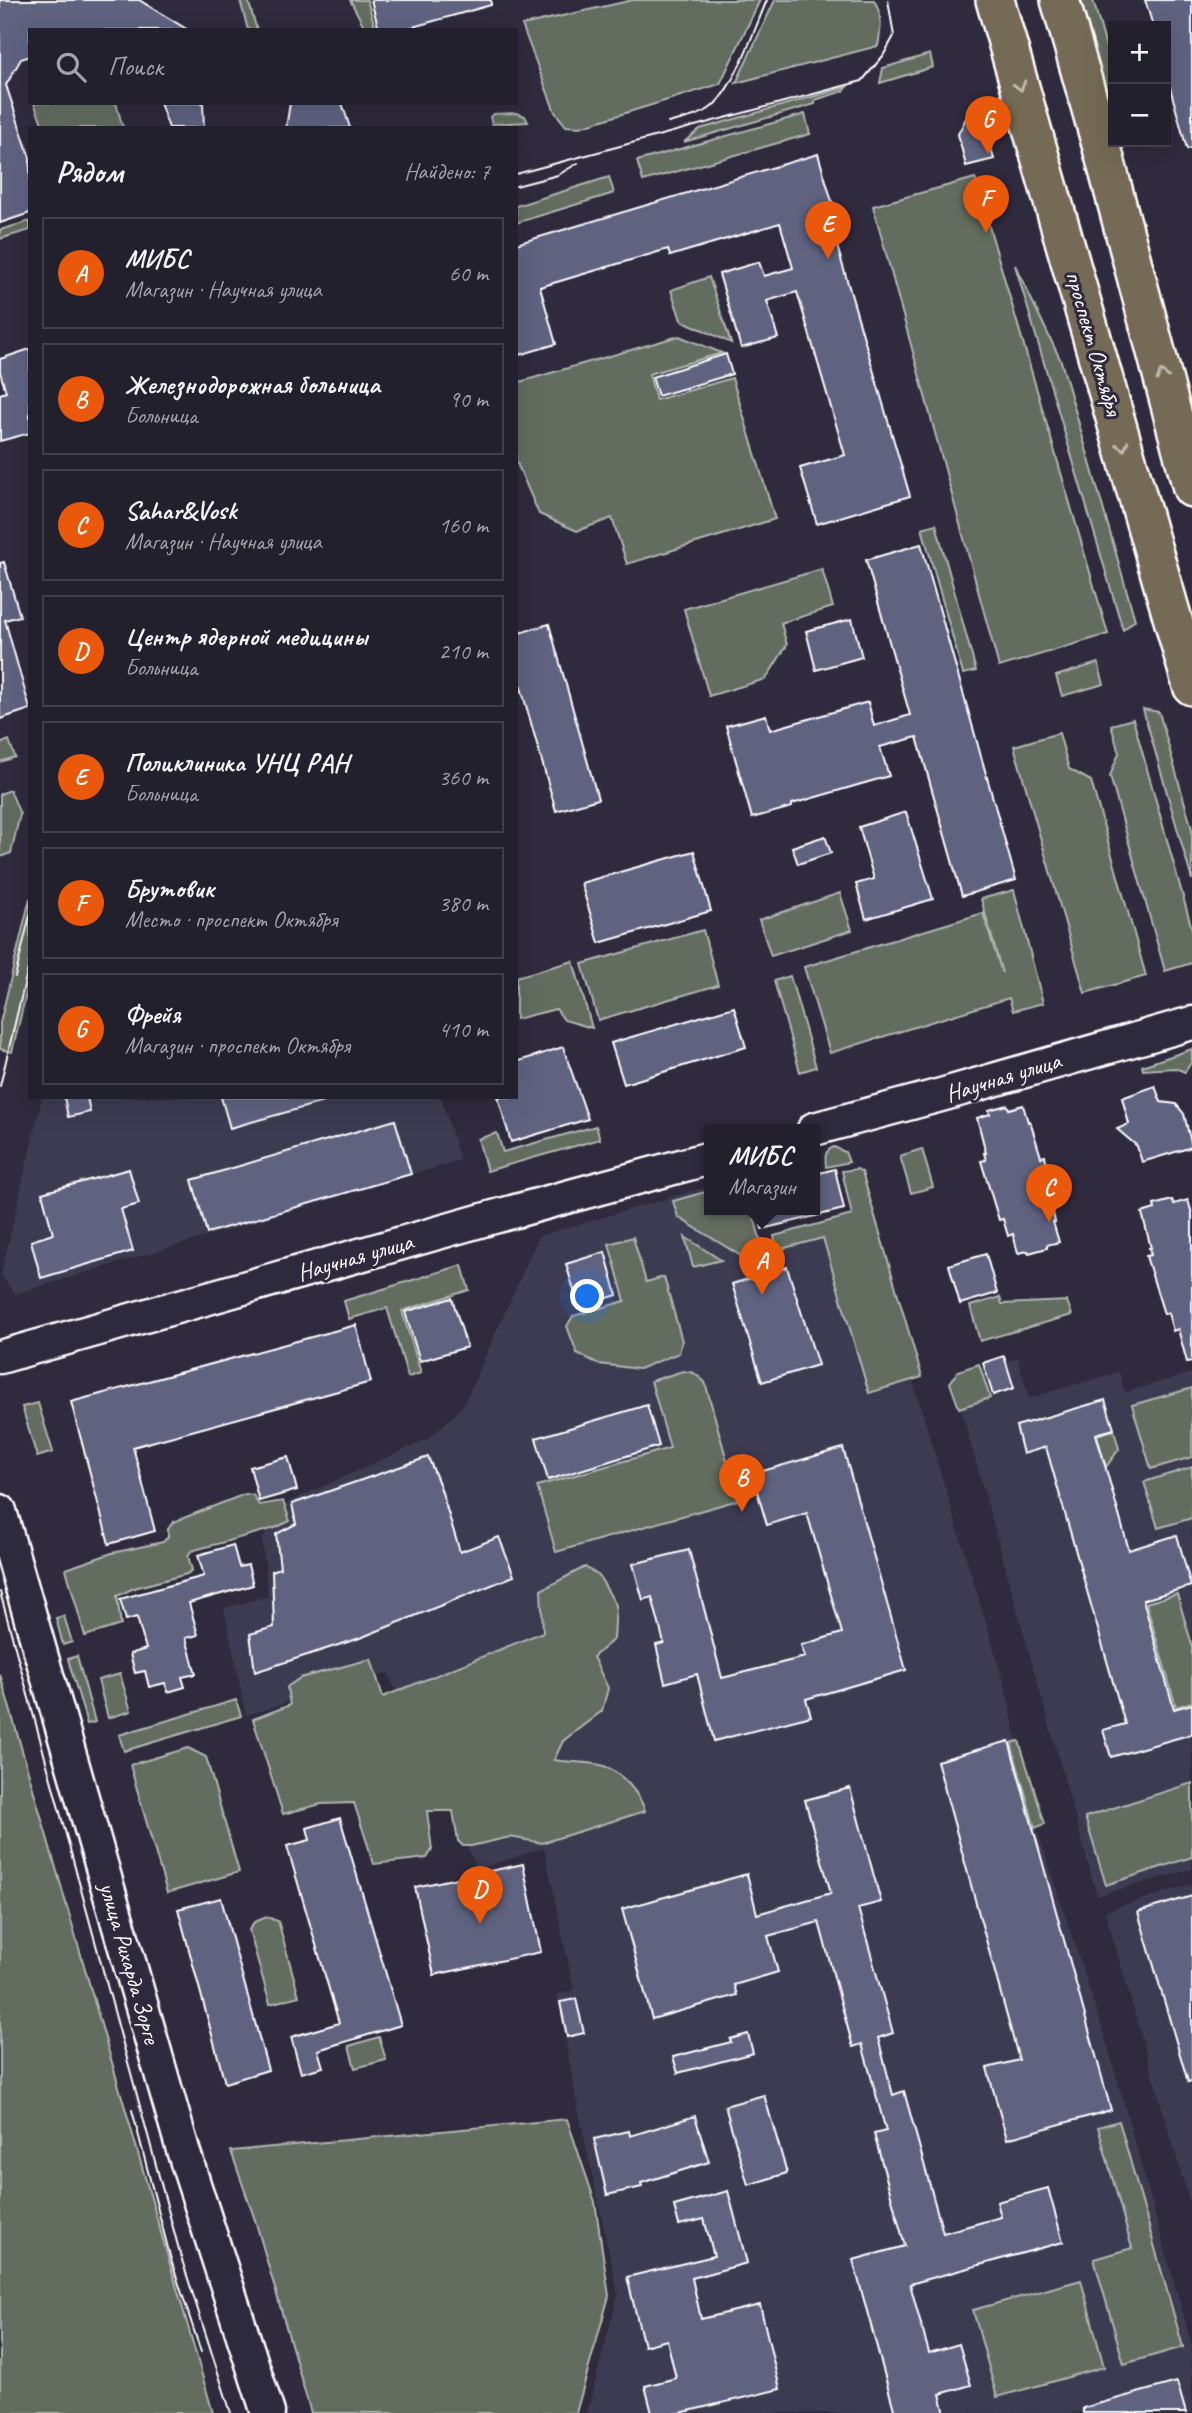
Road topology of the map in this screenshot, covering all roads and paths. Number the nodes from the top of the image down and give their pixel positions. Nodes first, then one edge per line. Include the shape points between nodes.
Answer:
1 (995, 0) edge
2 (1060, 0) edge
3 (1134, 269) junction
4 (1077, 285) junction
5 (1192, 488) edge
6 (1192, 686) edge
7 (1192, 1023) edge
8 (820, 1127) edge
9 (704, 1159) edge
10 (0, 1357) edge
11 (0, 1511) edge
12 (268, 2413) edge

1 -> 4 main road, проспект Октября
2 - 3 main road
3 - 4 main road
5 -> 3 main road
4 -> 6 main road, проспект Октября
7 - 8 street, Научная улица
9 - 10 street, Научная улица
11 - 12 street, улица Рихарда Зорге via 183,2150

